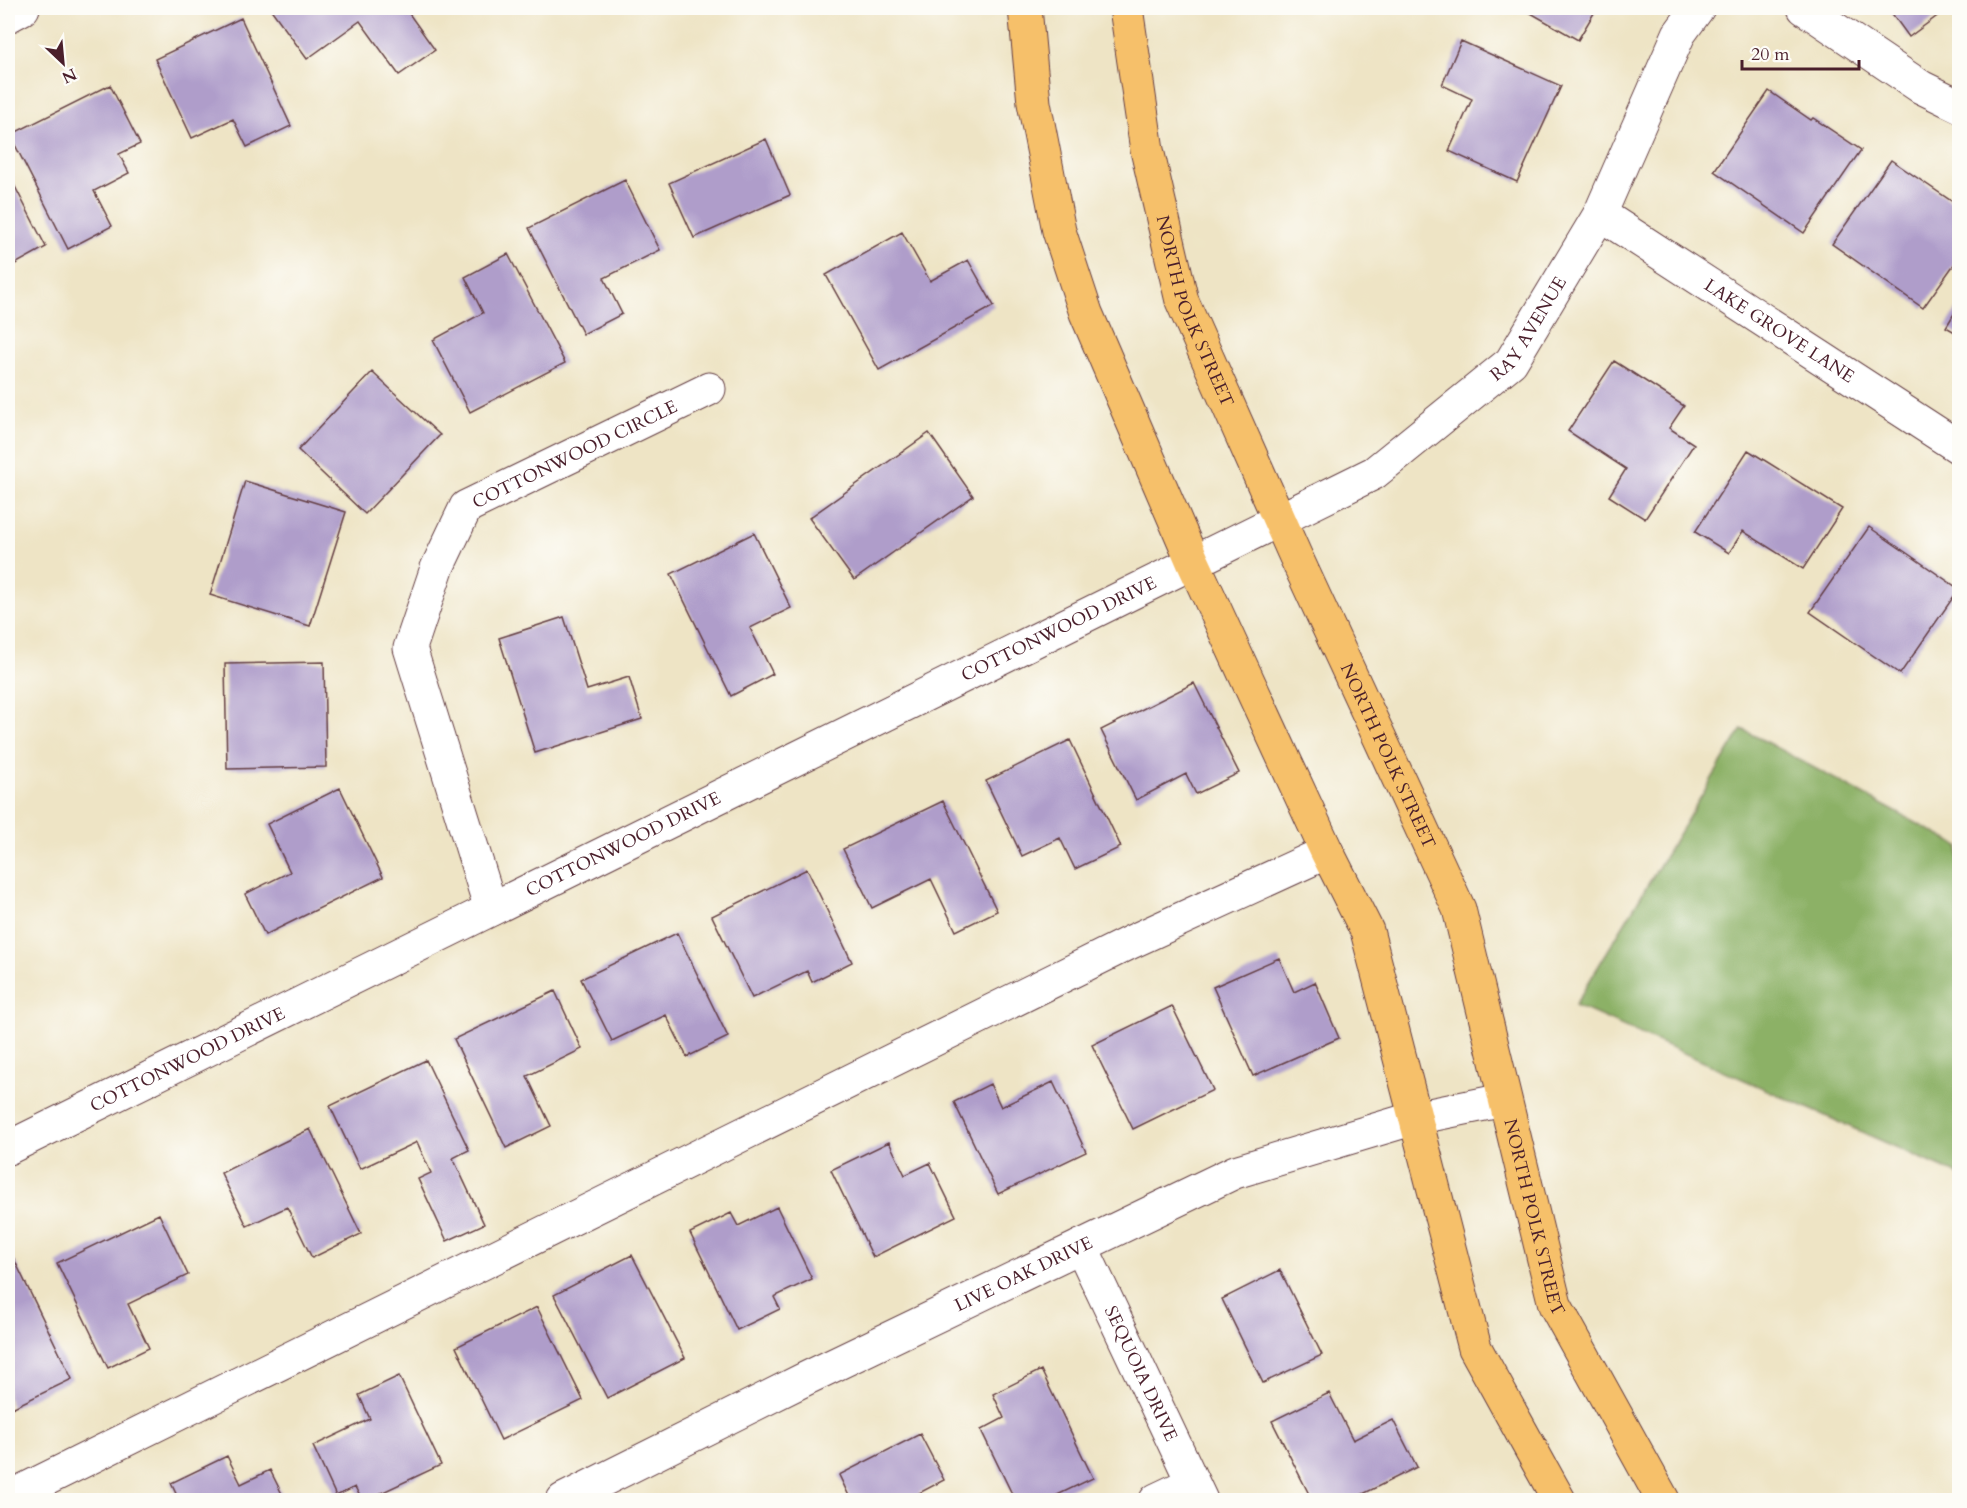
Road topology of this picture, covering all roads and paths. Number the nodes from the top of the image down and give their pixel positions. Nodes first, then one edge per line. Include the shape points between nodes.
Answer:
1 (22, 8) edge
2 (1025, 8) edge
3 (1126, 8) edge
4 (1698, 8) edge
5 (1804, 8) edge
6 (8, 16) edge
7 (1959, 106) edge
8 (1600, 214) junction
9 (709, 389) dead end
10 (1959, 448) edge
11 (1279, 519) junction
12 (1238, 540) joint
13 (1192, 562) junction
14 (1327, 852) junction
15 (491, 909) junction
16 (1504, 1100) junction
17 (1415, 1118) junction
18 (8, 1148) edge
19 (1081, 1246) junction
20 (1196, 1492) edge
21 (8, 1498) edge
22 (562, 1500) edge
23 (1156, 1500) edge
24 (1559, 1500) edge
25 (1663, 1500) edge

1 - 6 street
2 - 13 main road via 1034,103 1059,231 1086,313
3 - 11 main road, NORTH POLK STREET via 1147,150 1182,301
4 - 8 street, RAY AVENUE via 1679,34
5 - 7 street via 1921,87
8 - 10 street, LAKE GROVE LANE
8 - 11 street, RAY AVENUE via 1511,362 1374,473
9 - 15 street, COTTONWOOD CIRCLE via 466,507 437,568 410,648
11 - 12 street, RAY AVENUE
11 - 16 main road, NORTH POLK STREET via 1459,909
12 - 13 street, COTTONWOOD DRIVE
13 - 14 main road
13 - 15 street, COTTONWOOD DRIVE
14 - 17 main road via 1367,931
14 - 21 street via 1131,942
15 - 18 street, COTTONWOOD DRIVE
16 - 17 street, LIVE OAK DRIVE
16 - 25 main road, NORTH POLK STREET via 1555,1305
17 - 19 street, LIVE OAK DRIVE via 1235,1172
17 - 24 main road via 1475,1348
19 - 20 street, SEQUOIA DRIVE
19 - 22 street, LIVE OAK DRIVE
20 - 23 street

